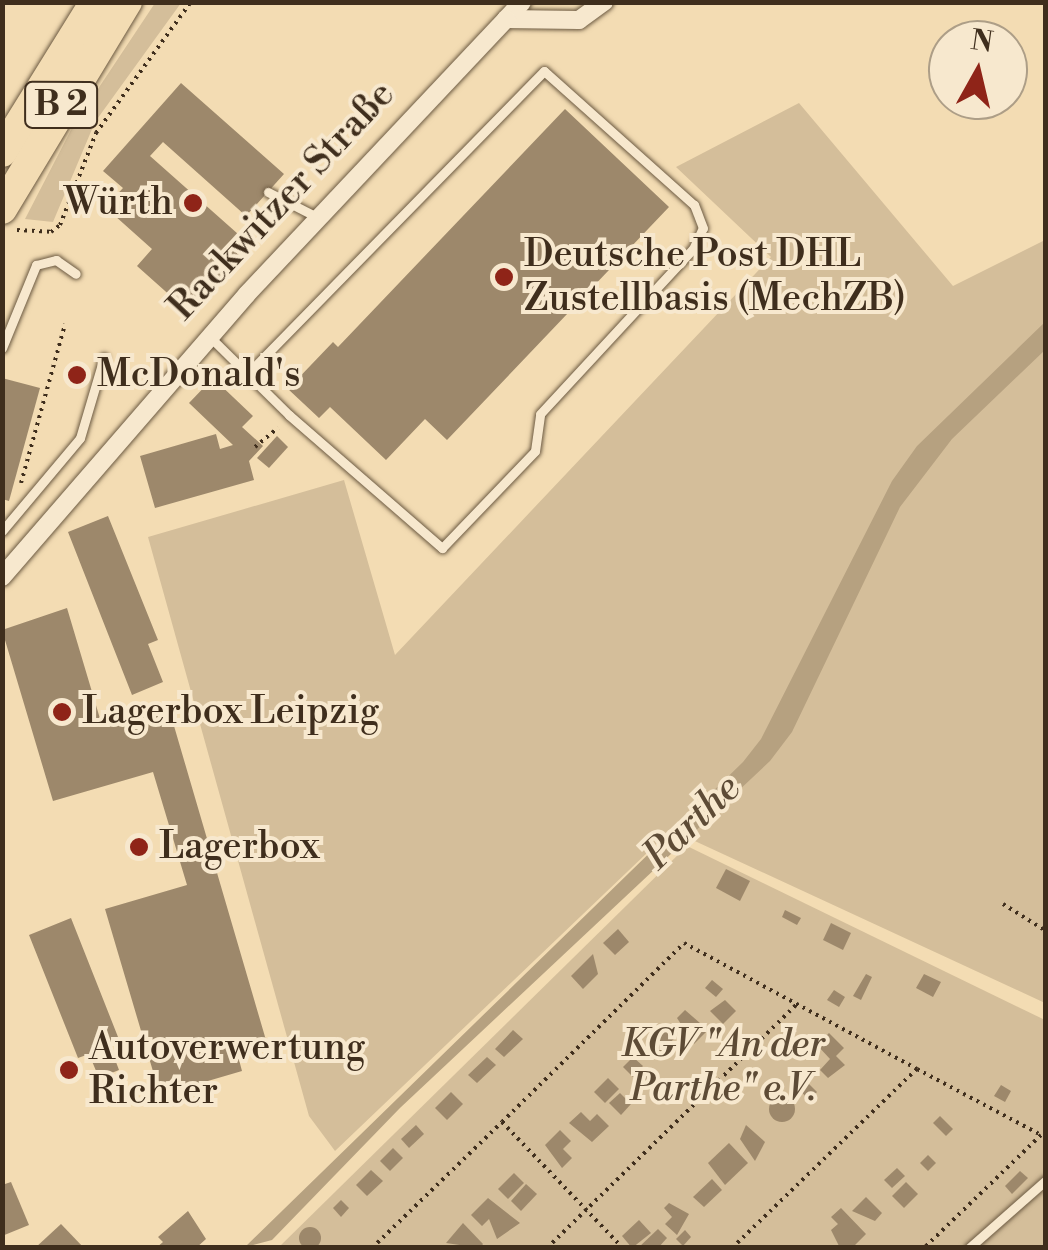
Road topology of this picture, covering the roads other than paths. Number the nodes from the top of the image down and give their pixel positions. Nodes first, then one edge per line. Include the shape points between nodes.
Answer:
1 (95, 2) edge
2 (126, 2) edge
3 (522, 2) edge
4 (604, 2) edge
5 (506, 19) junction
6 (2, 152) edge
7 (268, 192) dead end
8 (2, 210) edge
9 (319, 218) junction
10 (76, 274) dead end
11 (210, 337) junction
12 (2, 348) edge
13 (104, 357) dead end
14 (247, 374) junction
15 (2, 531) edge
16 (2, 577) edge
17 (1046, 1180) edge
18 (969, 1248) edge

1 - 6 main road, B 2
2 - 8 main road, B 2
3 - 5 street, Rackwitzer Straße
4 - 5 street via 579,20
5 - 9 street, Rackwitzer Straße
7 - 9 lane
9 - 11 street, Rackwitzer Straße
10 - 12 lane via 56,260 36,264
11 - 14 lane
11 - 16 street, Rackwitzer Straße
13 - 15 lane via 80,438
14 - 14 lane via 442,548 535,451 540,414 693,249 703,228 694,205 544,71
17 - 18 lane via 1018,1197

